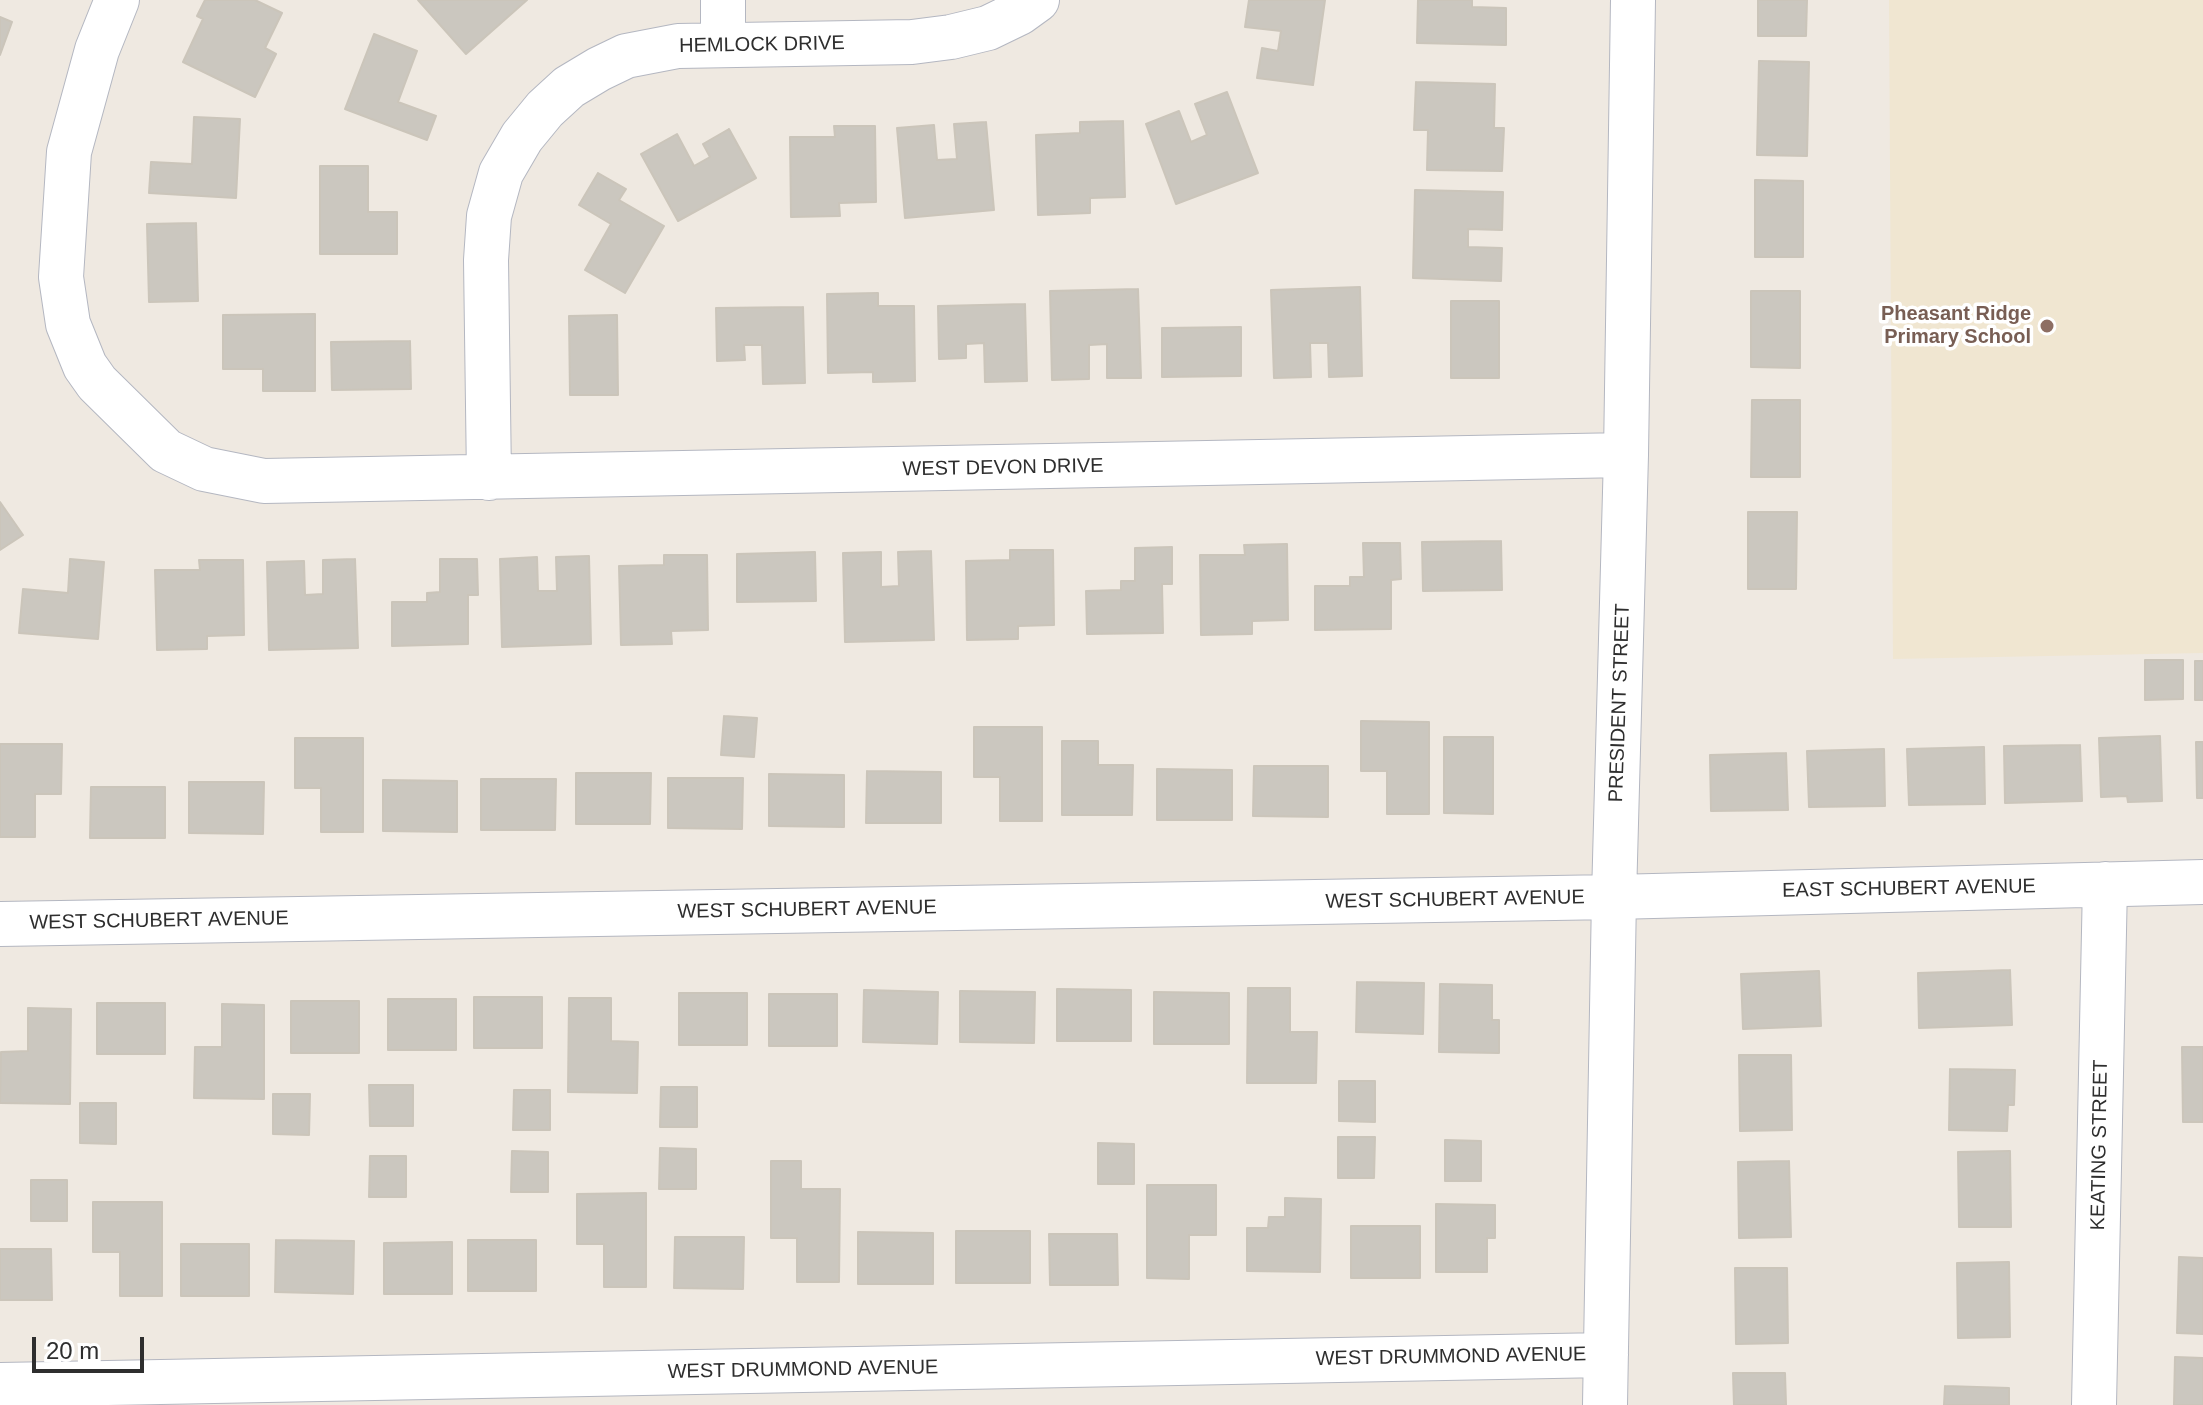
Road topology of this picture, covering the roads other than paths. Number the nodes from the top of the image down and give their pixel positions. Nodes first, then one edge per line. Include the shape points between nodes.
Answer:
1 (117, 0) edge
2 (723, 0) edge
3 (1037, 0) edge
4 (1633, 0) edge
5 (723, 44) junction
6 (1626, 455) junction
7 (489, 478) junction
8 (2203, 882) edge
9 (2105, 884) junction
10 (1614, 897) junction
11 (0, 924) edge
12 (1606, 1355) junction
13 (0, 1385) edge
14 (1605, 1405) edge
15 (2094, 1405) edge

1 - 7 street, WEST DEVON DRIVE via 97,50 69,152 61,277 68,324 97,383 166,451 204,469 264,481
2 - 5 street
3 - 5 street, HEMLOCK DRIVE via 988,28 938,39
4 - 6 street, PRESIDENT STREET
5 - 7 street, HEMLOCK DRIVE via 665,48 626,56 599,69 545,109 501,173 489,216 486,260
6 - 7 street, WEST DEVON DRIVE
6 - 10 street, PRESIDENT STREET
8 - 9 street, EAST SCHUBERT AVENUE
9 - 10 street, EAST SCHUBERT AVENUE
9 - 15 street, KEATING STREET
10 - 11 street, WEST SCHUBERT AVENUE
10 - 12 street, PRESIDENT STREET
12 - 13 street, WEST DRUMMOND AVENUE
12 - 14 street, PRESIDENT STREET

